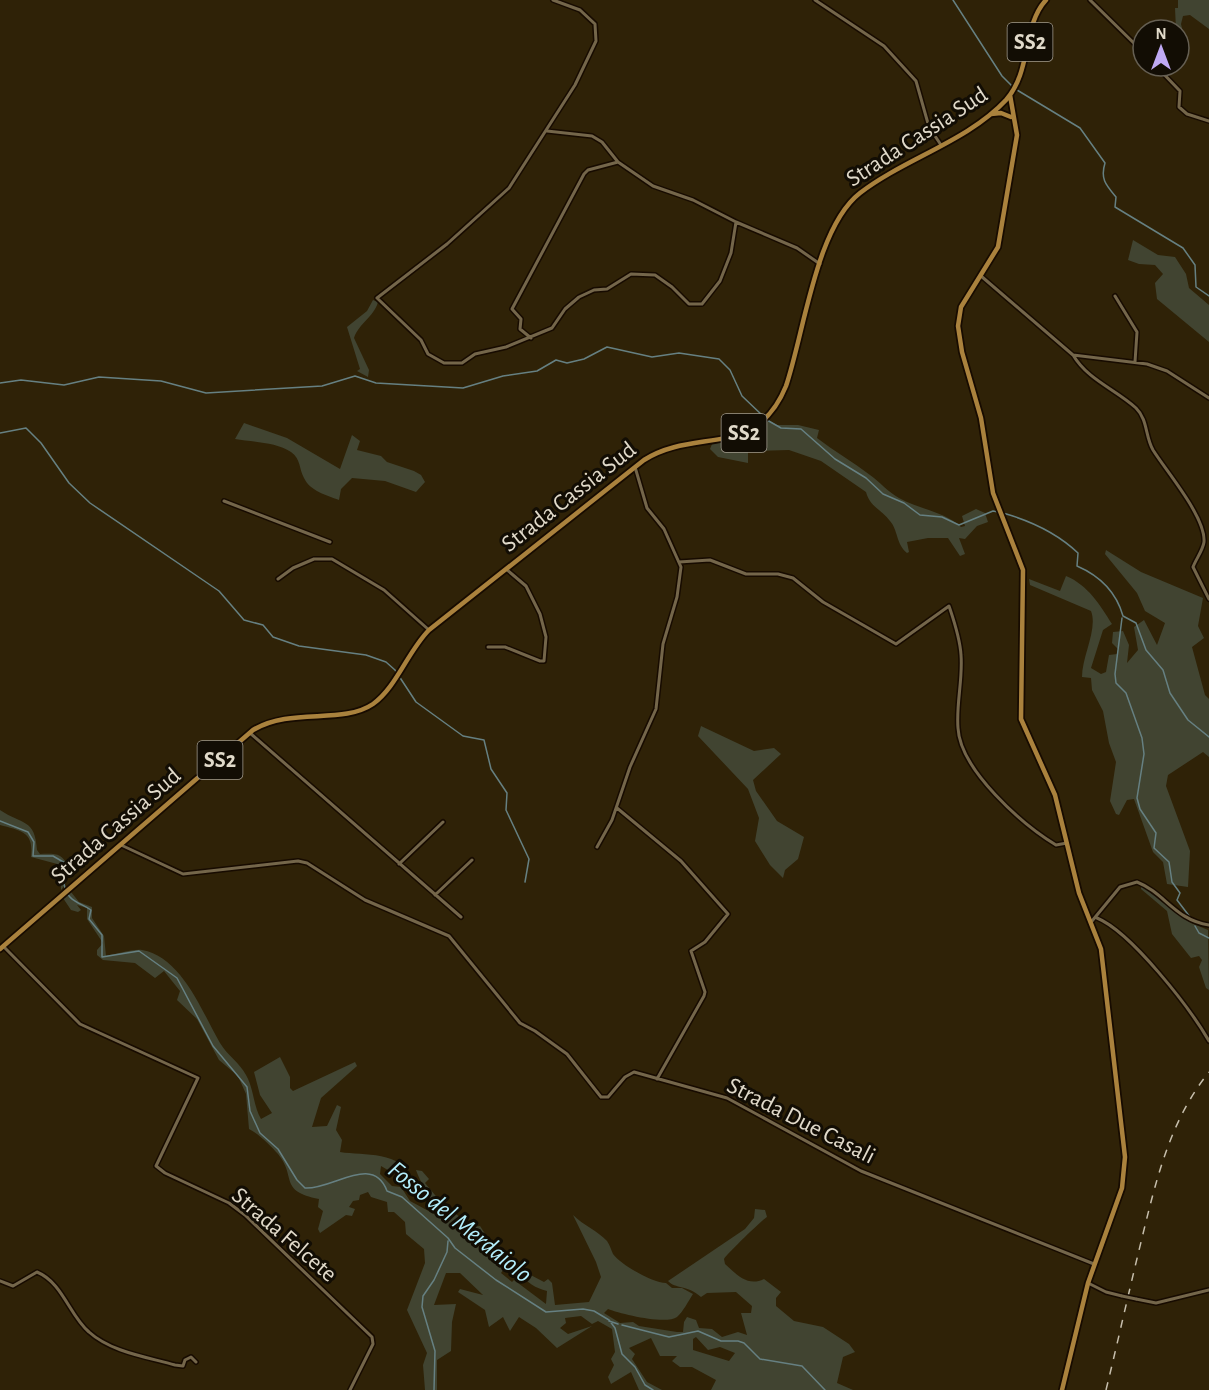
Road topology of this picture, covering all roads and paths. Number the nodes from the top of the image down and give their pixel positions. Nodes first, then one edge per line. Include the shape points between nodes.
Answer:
1 (553, 0) edge
2 (815, 0) edge
3 (1046, 0) edge
4 (1090, 0) edge
5 (1131, 40) edge
6 (1168, 78) edge
7 (1013, 90) junction
8 (1002, 104) junction
9 (988, 115) junction
10 (1013, 117) junction
11 (1209, 121) edge
12 (547, 131) junction
13 (941, 145) junction
14 (618, 162) junction
15 (736, 222) junction
16 (820, 265) junction
17 (981, 276) junction
18 (1115, 296) dead end
19 (532, 338) junction
20 (1073, 355) junction
21 (1135, 362) junction
22 (1209, 398) edge
23 (636, 467) junction
24 (224, 501) dead end
25 (330, 542) dead end
26 (679, 562) junction
27 (506, 569) junction
28 (278, 579) dead end
29 (1209, 599) edge
30 (429, 630) junction
31 (488, 647) dead end
32 (250, 733) junction
33 (617, 807) junction
34 (443, 822) dead end
35 (1069, 843) junction
36 (121, 845) junction
37 (597, 847) dead end
38 (472, 860) dead end
39 (399, 864) junction
40 (435, 895) junction
41 (461, 917) dead end
42 (1095, 920) junction
43 (1209, 925) edge
44 (2, 947) edge
45 (1209, 1041) edge
46 (657, 1079) junction
47 (1095, 1264) junction
48 (0, 1281) edge
49 (1088, 1283) junction
50 (1209, 1290) edge
51 (196, 1362) dead end
52 (350, 1390) edge
53 (1062, 1390) edge

1 - 12 street via 591,18 596,41
2 - 13 street via 884,46 916,81 929,127
3 - 7 main road, Strada Cassia Sud / SS2 via 1034,23 1026,60
4 - 5 street
6 - 11 street via 1180,91 1179,106 1187,114
7 - 8 main road, Strada Cassia Sud / SS2
7 - 10 main road
8 - 9 main road, Strada Cassia Sud / SS2
8 - 10 main road
9 - 10 main road via 1001,113
9 - 13 main road, Strada Cassia Sud / SS2
10 - 17 main road via 1017,135 998,247
12 - 14 street via 592,136
12 - 19 street via 509,188 447,244 377,298 421,340 428,354 444,363 462,363 475,354
13 - 16 main road, Strada Cassia Sud / SS2 via 851,201 833,225
14 - 15 street via 653,186 693,200
14 - 19 street via 584,174 512,309 521,319 520,329
15 - 16 street via 797,248
15 - 19 street via 728,262 720,281 702,304 689,304 655,275 632,274 607,289 579,297 552,328
16 - 23 main road, Strada Cassia Sud / SS2 via 786,386 765,418 734,437 666,448
17 - 20 street
17 - 35 main road via 961,307 958,326 998,508 1024,580 1020,715 1055,795
18 - 21 street via 1137,332
20 - 21 street
20 - 29 street via 1081,369 1124,398 1145,420 1154,450 1186,496 1204,535 1193,567
21 - 22 street via 1167,371
23 - 26 street via 645,504 664,530
23 - 27 main road, Strada Cassia Sud / SS2
24 - 25 street
26 - 33 street via 677,597 663,644 657,709
26 - 35 street via 710,560 746,574 793,578 824,602 896,644 949,606 962,657 958,731 964,748 980,777 1016,817 1056,845
27 - 30 main road, Strada Cassia Sud / SS2
27 - 31 street via 526,586 540,614 546,637 544,661 506,647
28 - 30 street via 314,559 332,559 384,590
30 - 32 main road, Strada Cassia Sud / SS2 via 373,704 358,710 277,719
32 - 36 main road, Strada Cassia Sud / SS2
32 - 39 street
33 - 37 street
33 - 46 street via 681,861 728,914 705,942 691,951 704,996
34 - 39 street
35 - 42 main road via 1079,893
36 - 44 main road, Strada Cassia Sud / SS2
36 - 46 street, Strada Due Casali via 183,874 307,863 365,900 448,936 520,1023 574,1061 601,1097 608,1097 629,1073
38 - 40 street
39 - 40 street
40 - 41 street
42 - 43 street via 1120,886 1137,882 1191,921
42 - 45 street via 1108,922 1144,957 1185,1005
42 - 47 main road via 1103,958 1126,1162 1122,1188
44 - 52 street, Strada Felcete via 80,1024 198,1078 156,1166 245,1215 372,1337 373,1344
46 - 47 street, Strada Due Casali via 727,1098 861,1171
47 - 49 main road
48 - 51 street via 13,1286 38,1272 56,1287 96,1338 175,1365 183,1366 191,1357
49 - 50 street, bridge via 1106,1292 1156,1303
49 - 53 main road

